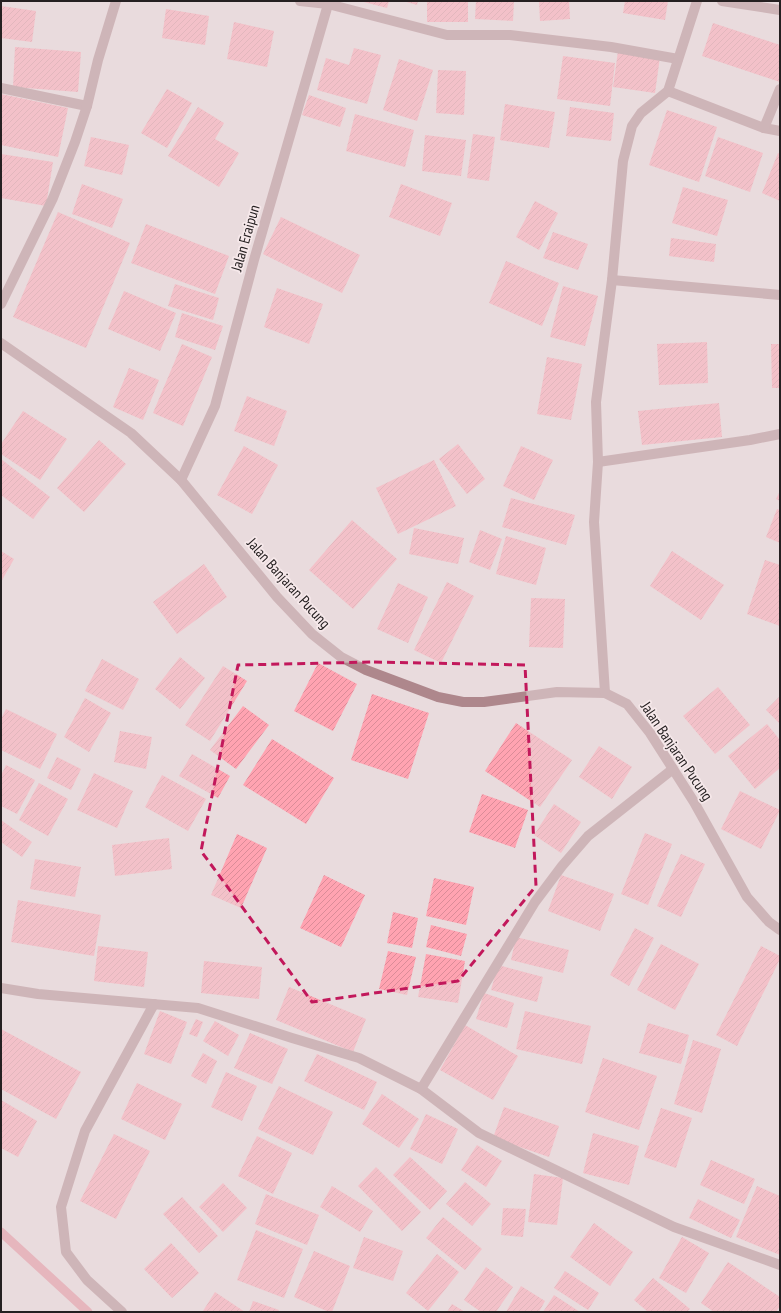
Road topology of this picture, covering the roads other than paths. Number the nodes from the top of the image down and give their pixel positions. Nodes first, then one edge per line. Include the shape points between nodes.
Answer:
1 (116, 1) edge
2 (300, 1) edge
3 (697, 1) edge
4 (722, 1) edge
5 (329, 3) edge
6 (780, 10) edge
7 (678, 59) junction
8 (1, 88) edge
9 (780, 90) edge
10 (668, 91) junction
11 (87, 106) junction
12 (764, 128) junction
13 (780, 131) edge
14 (612, 280) junction
15 (780, 295) edge
16 (1, 304) edge
17 (1, 343) edge
18 (780, 434) edge
19 (598, 462) junction
20 (181, 480) junction
21 (605, 694) junction
22 (673, 769) junction
23 (780, 930) edge
24 (1, 988) edge
25 (154, 1004) junction
26 (421, 1088) junction
27 (780, 1265) edge
28 (122, 1312) edge

1 - 11 street
2 - 5 street
3 - 7 street
4 - 6 street
5 - 7 street via 447,34 510,35 611,47
5 - 20 street, Jalan Eraipun via 254,260 215,406
7 - 10 street
8 - 11 street
9 - 12 street
10 - 12 street
10 - 14 street via 641,113 632,126 623,161
11 - 16 street via 52,198
12 - 13 street
14 - 15 street
14 - 19 street via 596,402
17 - 20 street, Jalan Banjaran Pucung via 131,433
18 - 19 street
19 - 21 street via 594,522
20 - 21 street, Jalan Banjaran Pucung via 277,597 312,634 341,657 366,670 438,697 463,702 484,702 557,692
21 - 22 street, Jalan Banjaran Pucung via 627,704 650,733
22 - 23 street, Jalan Banjaran Pucung via 747,897 769,922
22 - 26 street via 588,836 562,866 534,902
24 - 25 street via 38,994
25 - 26 street via 198,1008 359,1058
25 - 28 street via 85,1131 61,1207 66,1252 87,1280
26 - 27 street via 479,1133 674,1227

